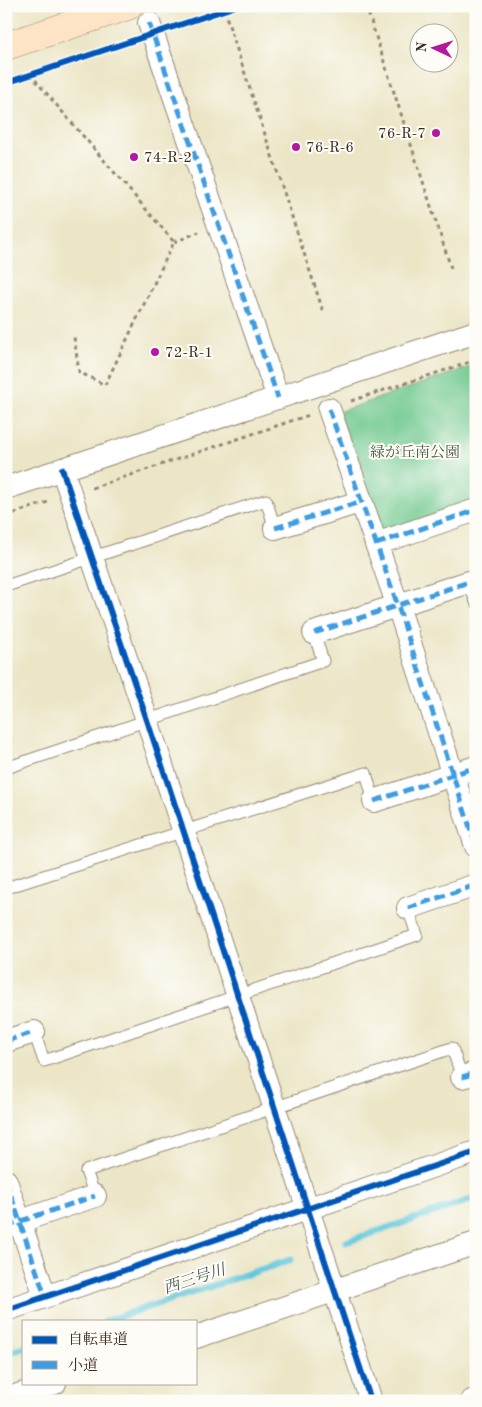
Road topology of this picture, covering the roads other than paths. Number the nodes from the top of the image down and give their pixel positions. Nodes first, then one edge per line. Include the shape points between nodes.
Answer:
1 (128, 6) edge
2 (149, 23) dead end
3 (6, 46) edge
4 (476, 332) edge
5 (278, 398) junction
6 (329, 408) road end
7 (62, 469) junction
8 (6, 488) edge
9 (360, 502) junction
10 (476, 510) edge
11 (276, 528) joint
12 (376, 544) junction
13 (92, 558) junction
14 (6, 586) edge
15 (472, 592) edge
16 (398, 606) junction
17 (314, 633) joint
18 (147, 720) junction
19 (476, 767) edge
20 (6, 768) edge
21 (452, 775) junction
22 (374, 801) joint
23 (183, 831) junction
24 (476, 846) edge
25 (476, 884) edge
26 (6, 888) edge
27 (408, 908) joint
28 (237, 996) junction
29 (34, 1032) joint
30 (6, 1041) edge
31 (469, 1075) edge
32 (275, 1108) junction
33 (476, 1152) edge
34 (6, 1181) edge
35 (95, 1196) joint
36 (307, 1208) junction
37 (13, 1223) edge
38 (476, 1243) edge
39 (334, 1292) junction
40 (46, 1296) junction
41 (6, 1310) edge
42 (198, 1336) edge
43 (52, 1384) edge
44 (6, 1399) edge
45 (476, 1400) edge
46 (371, 1401) edge
47 (472, 1401) edge

1 - 3 street
2 - 5 street
4 - 5 street
5 - 7 street
6 - 9 street
7 - 8 street
7 - 13 street
9 - 11 street
9 - 12 street
10 - 12 street
11 - 13 lane via 266,500
12 - 16 street
13 - 14 lane
13 - 18 street
15 - 16 street
16 - 17 street
16 - 21 street
17 - 18 lane via 323,661
18 - 20 lane
18 - 23 street
19 - 21 street
21 - 22 street
21 - 24 street
22 - 23 lane via 366,773
23 - 26 lane
23 - 28 street
25 - 27 street
27 - 28 lane via 417,935
28 - 29 lane via 44,1061
28 - 32 street
29 - 30 street
31 - 32 lane via 452,1048
32 - 35 lane via 86,1171
32 - 36 street
33 - 36 street
34 - 37 street
35 - 37 street
36 - 39 street
36 - 40 street
37 - 40 street
38 - 39 street
39 - 42 street
39 - 46 street
40 - 41 street
43 - 44 street
45 - 47 street

